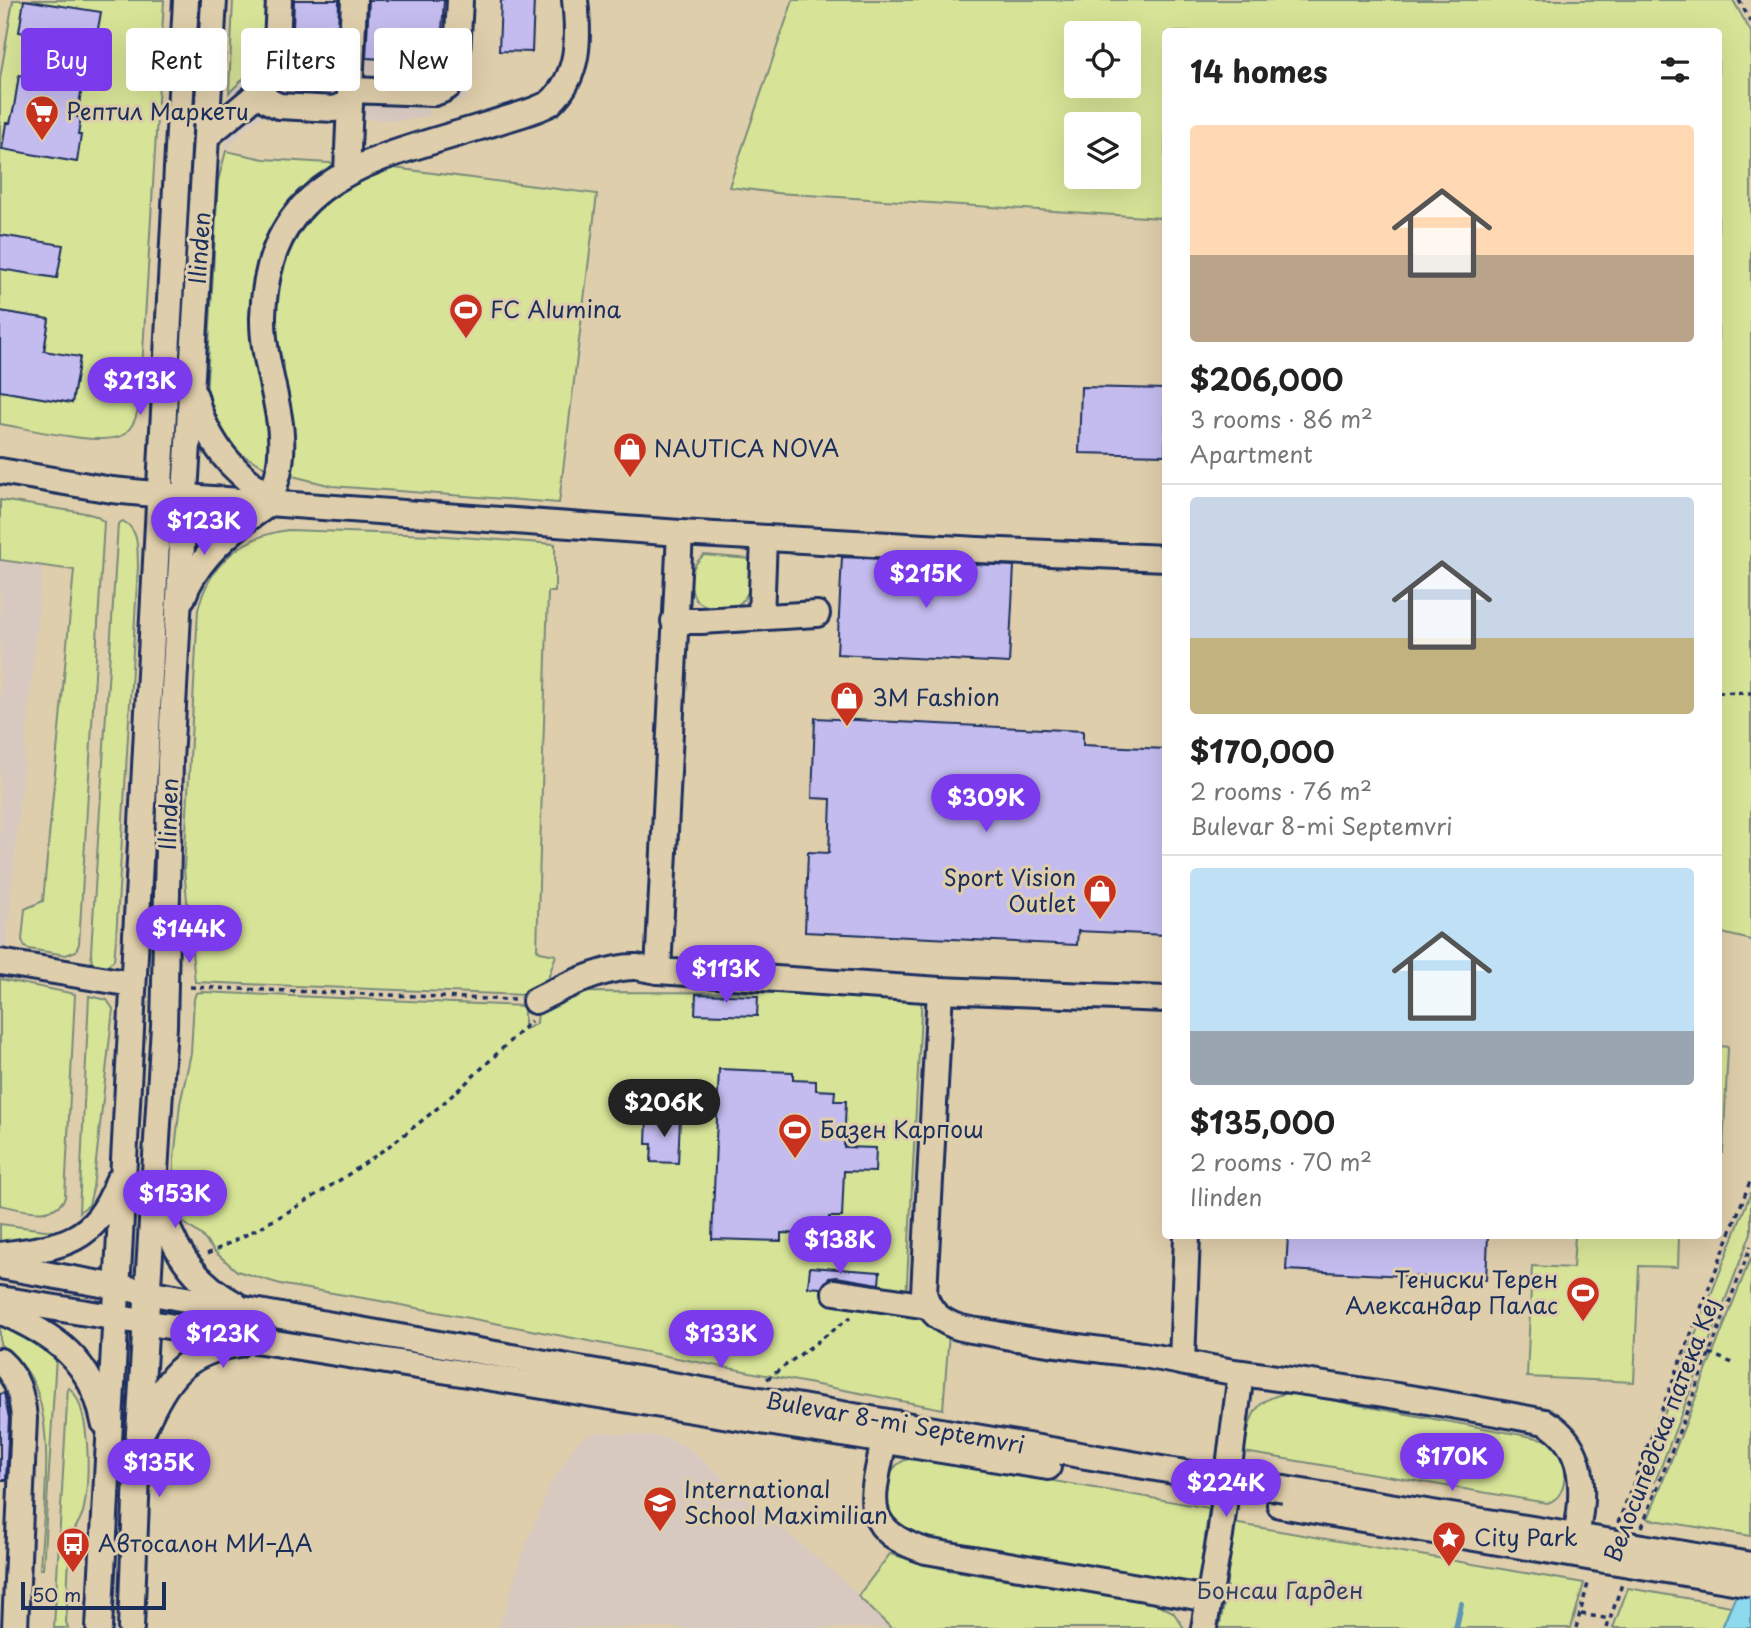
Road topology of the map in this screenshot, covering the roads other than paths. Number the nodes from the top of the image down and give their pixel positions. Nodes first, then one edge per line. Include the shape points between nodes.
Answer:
1 (186, 0) edge
2 (214, 0) edge
3 (279, 0) edge
4 (354, 0) edge
5 (460, 0) edge
6 (575, 0) edge
7 (278, 28) edge
8 (353, 28) edge
9 (261, 91) joint
10 (350, 91) edge
11 (350, 96) junction
12 (208, 135) junction
13 (346, 172) junction
14 (192, 383) junction
15 (0, 471) edge
16 (159, 495) junction
17 (185, 497) junction
18 (269, 502) junction
19 (680, 533) junction
20 (764, 538) junction
21 (1162, 558) edge
22 (178, 614) junction
23 (817, 614) dead end
24 (761, 617) junction
25 (674, 621) junction
26 (0, 962) edge
27 (658, 971) junction
28 (132, 984) junction
29 (940, 990) junction
30 (1162, 999) edge
31 (535, 1001) road end
32 (124, 1164) junction
33 (156, 1166) junction
34 (1187, 1239) edge
35 (0, 1255) edge
36 (0, 1266) edge
37 (117, 1287) junction
38 (835, 1292) dead end
39 (148, 1293) junction
40 (0, 1299) edge
41 (928, 1306) junction
42 (0, 1311) edge
43 (257, 1312) junction
44 (115, 1319) junction
45 (146, 1324) junction
46 (254, 1342) junction
47 (0, 1361) edge
48 (1182, 1361) junction
49 (1241, 1373) junction
50 (884, 1440) junction
51 (109, 1448) junction
52 (138, 1449) junction
53 (1179, 1480) junction
54 (1282, 1497) junction
55 (1576, 1536) junction
56 (1611, 1542) junction
57 (1751, 1565) edge
58 (1751, 1584) edge
59 (1209, 1599) junction
60 (15, 1628) edge
61 (99, 1628) edge
62 (131, 1628) edge
63 (1204, 1628) edge

1 - 16 street, Ilinden
2 - 12 street, Ilinden
3 - 7 street
4 - 8 street
5 - 11 street via 456,72 449,88 434,93
6 - 13 street via 575,61 565,86 550,103
9 - 11 street via 279,106 334,109
9 - 12 street
10 - 11 street
11 - 13 street
12 - 14 street, Ilinden
13 - 18 street via 297,212 278,242 267,277 264,340 282,439
14 - 17 street, Ilinden
14 - 18 street via 197,406 215,442
15 - 16 street
16 - 17 street
16 - 28 street, Ilinden
17 - 18 street
17 - 22 street, Ilinden
18 - 19 street
18 - 22 street via 196,569
19 - 20 street
19 - 25 street
20 - 21 street
20 - 24 street
22 - 33 street, Ilinden
23 - 24 street
24 - 25 street
25 - 27 street
26 - 28 street
27 - 29 street
27 - 31 street via 617,969
28 - 32 street, Ilinden
29 - 30 street
29 - 41 street via 924,1293
32 - 35 street via 105,1208 78,1238
32 - 37 street, Ilinden
33 - 39 street, Ilinden
33 - 43 street via 165,1222 183,1259 226,1299
34 - 48 street
36 - 37 street, Bulevar 8-mi Septemvri
37 - 39 street, Bulevar 8-mi Septemvri
37 - 44 street, Ilinden
38 - 41 street
39 - 43 street, Bulevar 8-mi Septemvri
39 - 45 street, Ilinden
40 - 44 street, Bulevar 8-mi Septemvri
41 - 48 street via 937,1318 956,1326
42 - 51 street via 45,1333 77,1360 97,1394
43 - 53 street, Bulevar 8-mi Septemvri
44 - 45 street, Bulevar 8-mi Septemvri
44 - 51 street, Ilinden
45 - 46 street, Bulevar 8-mi Septemvri
45 - 52 street, Ilinden
46 - 50 street, Bulevar 8-mi Septemvri
46 - 52 street via 213,1349 179,1368 145,1426
47 - 60 street via 19,1388 24,1433
48 - 49 street
49 - 55 street via 1545,1422 1568,1439 1578,1462
49 - 59 street
50 - 53 street, Bulevar 8-mi Septemvri
50 - 59 street via 874,1490 876,1512 883,1528 903,1544
51 - 61 street, Ilinden
52 - 62 street, Ilinden
53 - 54 street, Bulevar 8-mi Septemvri, bridge
54 - 55 street, Bulevar 8-mi Septemvri
54 - 56 street, Bulevar 8-mi Septemvri
55 - 56 street, Bulevar 8-mi Septemvri
56 - 57 street, Bulevar 8-mi Septemvri, bridge
56 - 58 street, Bulevar 8-mi Septemvri, bridge
59 - 63 street

